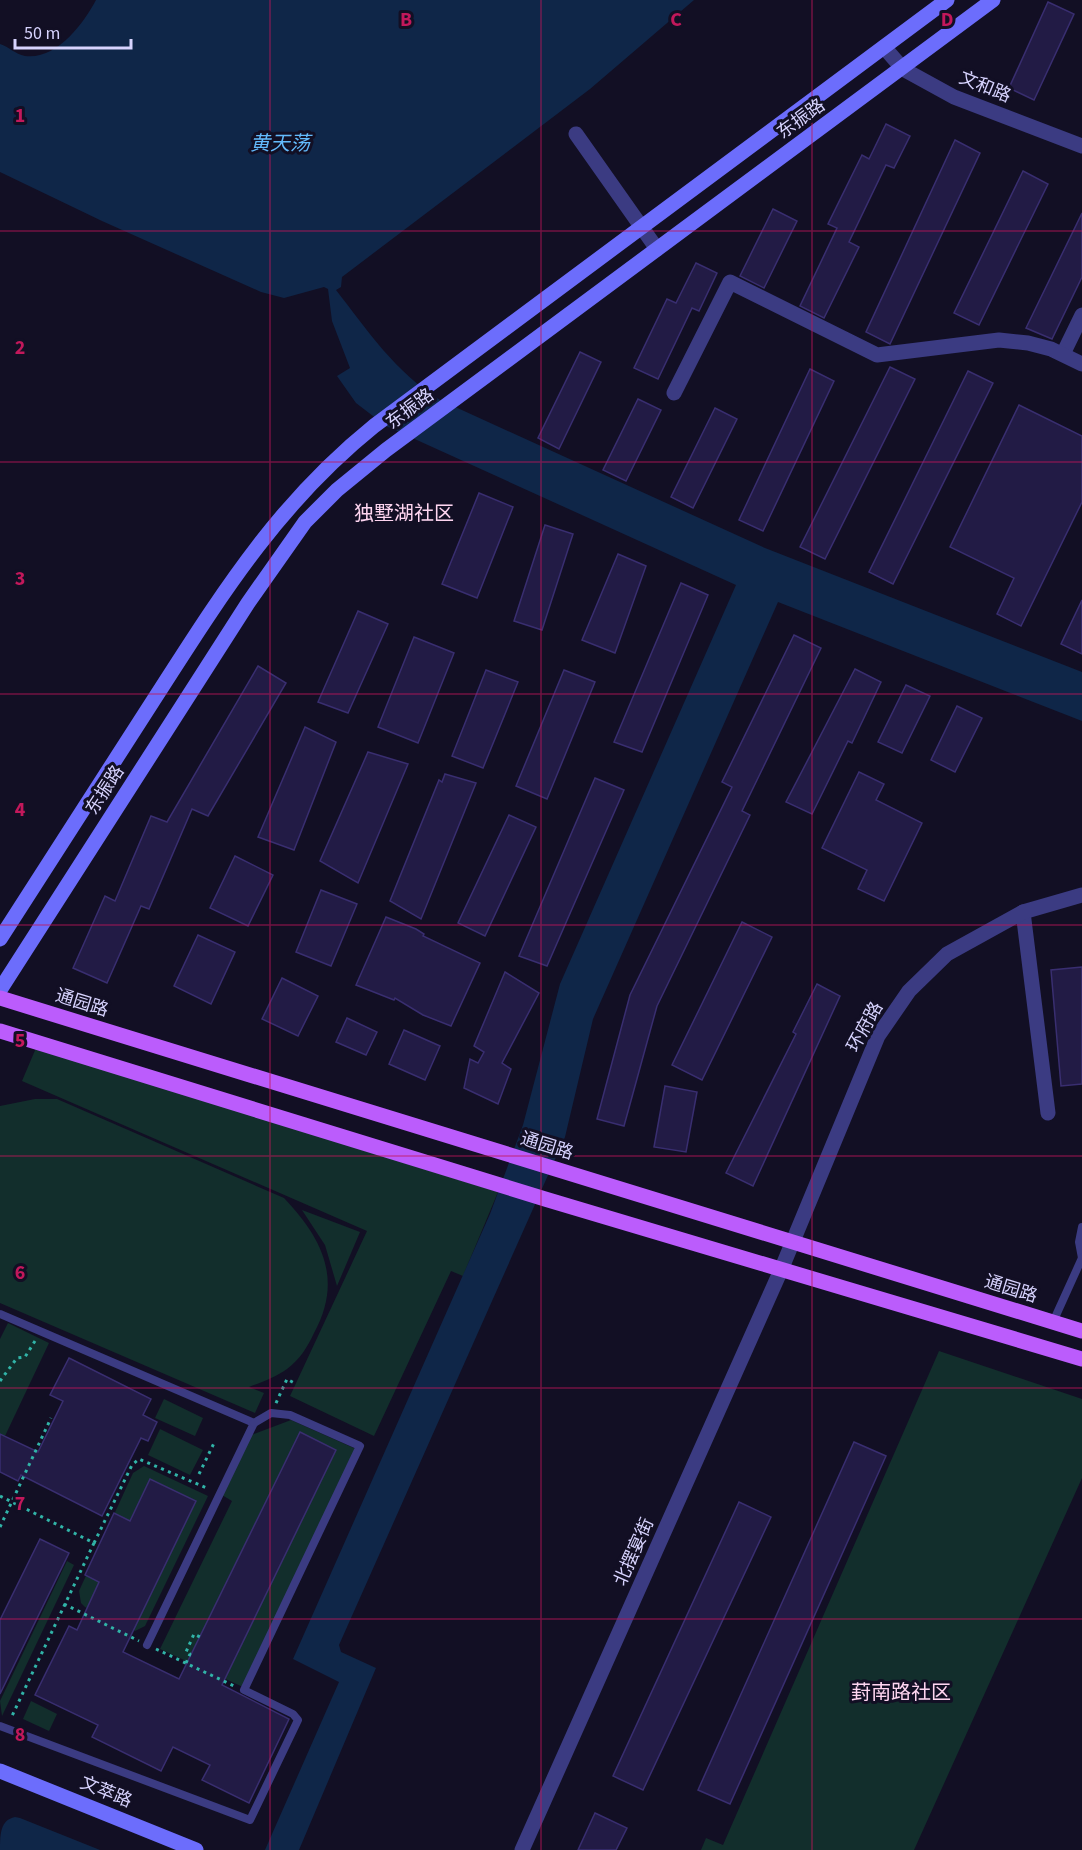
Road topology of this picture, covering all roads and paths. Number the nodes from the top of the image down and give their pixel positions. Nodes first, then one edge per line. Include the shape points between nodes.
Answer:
1 (947, 0) edge
2 (993, 0) edge
3 (884, 47) junction
4 (903, 69) junction
5 (576, 134) dead end
6 (1082, 146) edge
7 (641, 226) junction
8 (657, 249) junction
9 (1082, 315) edge
10 (1063, 354) junction
11 (1082, 364) edge
12 (674, 393) dead end
13 (1082, 895) edge
14 (1023, 912) junction
15 (0, 939) edge
16 (0, 990) edge
17 (0, 998) edge
18 (0, 1031) edge
19 (1048, 1113) dead end
20 (1082, 1227) edge
21 (792, 1241) junction
22 (1082, 1258) edge
23 (781, 1270) junction
24 (0, 1314) edge
25 (1053, 1322) junction
26 (1081, 1329) edge
27 (41, 1332) junction
28 (1082, 1359) edge
29 (0, 1381) edge
30 (296, 1383) dead end
31 (271, 1413) junction
32 (51, 1418) dead end
33 (254, 1423) junction
34 (215, 1441) dead end
35 (199, 1474) dead end
36 (219, 1494) junction
37 (0, 1496) edge
38 (12, 1502) junction
39 (0, 1527) edge
40 (94, 1543) junction
41 (64, 1604) junction
42 (200, 1637) dead end
43 (147, 1645) junction
44 (186, 1663) junction
45 (244, 1690) junction
46 (3, 1727) edge
47 (0, 1771) edge
48 (196, 1850) edge
49 (522, 1850) edge

1 - 3 main road, 东振路
2 - 4 main road, 东振路
3 - 4 street, 文和路
3 - 7 main road, 东振路
4 - 6 street, 文和路 via 954,97
4 - 8 main road, 东振路
5 - 7 street
7 - 8 street
7 - 15 main road, 东振路 via 374,426 317,476 247,558
8 - 16 main road, 东振路 via 337,490 287,544
9 - 10 street
10 - 11 street
10 - 12 street via 1028,343 999,340 877,355 730,282
13 - 14 street, 环府路
14 - 19 street
14 - 21 street, 环府路 via 947,954 909,991 878,1036
17 - 21 main road, 通园路
18 - 23 main road
20 - 22 lane via 1078,1242
21 - 23 street, 环府路
21 - 25 main road, 通园路
22 - 25 lane
23 - 28 main road
23 - 49 street, 北摆宴街
24 - 27 lane
25 - 26 main road, 通园路
27 - 29 path via 25,1356 17,1358
27 - 33 lane
30 - 31 path via 287,1379
31 - 33 lane
31 - 45 lane via 290,1415 360,1446
32 - 38 path
33 - 36 lane
34 - 35 path
36 - 40 path via 140,1460 132,1465
36 - 43 lane
37 - 38 path
38 - 39 path
38 - 40 path
40 - 41 path
41 - 43 path
41 - 46 path
42 - 44 path via 194,1634
43 - 44 path
44 - 45 path
45 - 46 lane via 298,1720 250,1820
47 - 48 main road, 文萃路

